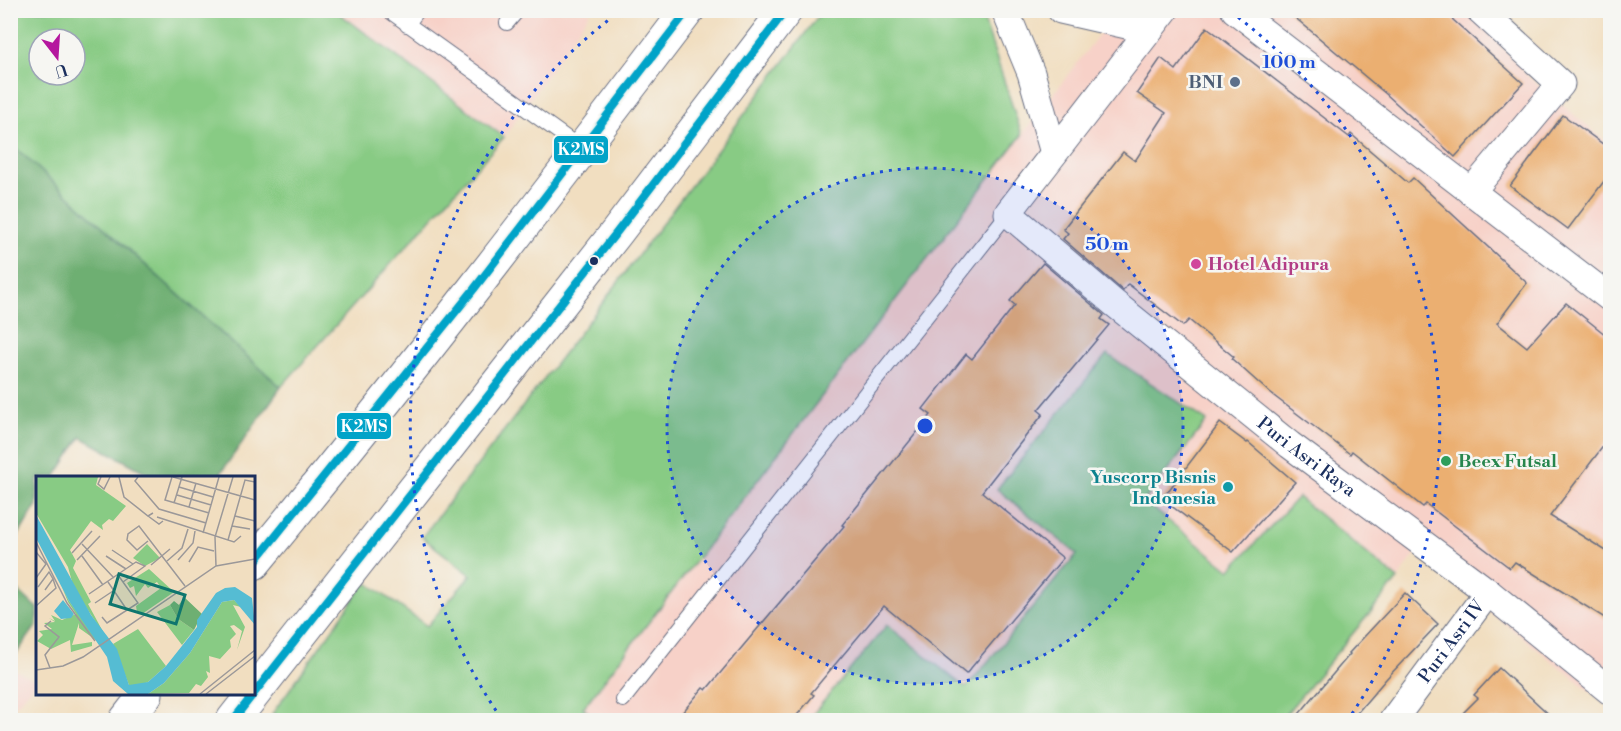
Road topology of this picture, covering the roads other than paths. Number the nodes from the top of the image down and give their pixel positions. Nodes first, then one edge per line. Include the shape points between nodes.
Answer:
1 (388, 10) edge
2 (418, 10) edge
3 (518, 10) edge
4 (688, 10) edge
5 (786, 10) edge
6 (1005, 10) edge
7 (1061, 10) edge
8 (1235, 10) edge
9 (1488, 13) edge
10 (1157, 20) edge
11 (507, 23) dead end
12 (407, 25) junction
13 (582, 149) junction
14 (1054, 153) junction
15 (1471, 192) junction
16 (1008, 213) junction
17 (1611, 298) edge
18 (255, 562) edge
19 (1488, 592) junction
20 (1611, 691) edge
21 (255, 692) edge
22 (145, 695) edge
23 (253, 695) edge
24 (623, 700) dead end
25 (126, 720) edge
26 (233, 720) edge
27 (1393, 720) edge

1 - 12 lane
2 - 12 lane
3 - 11 lane
4 - 13 highway
5 - 21 highway
6 - 14 street via 1031,73
7 - 10 street
8 - 15 street
9 - 15 street via 1561,84
10 - 14 street
12 - 13 lane
13 - 18 highway
14 - 16 street
15 - 17 street
16 - 19 street, Puri Asri Raya via 1290,445
16 - 24 lane
19 - 20 street, Puri Asri Raya
19 - 27 street, Puri Asri IV
22 - 25 highway
23 - 26 highway

